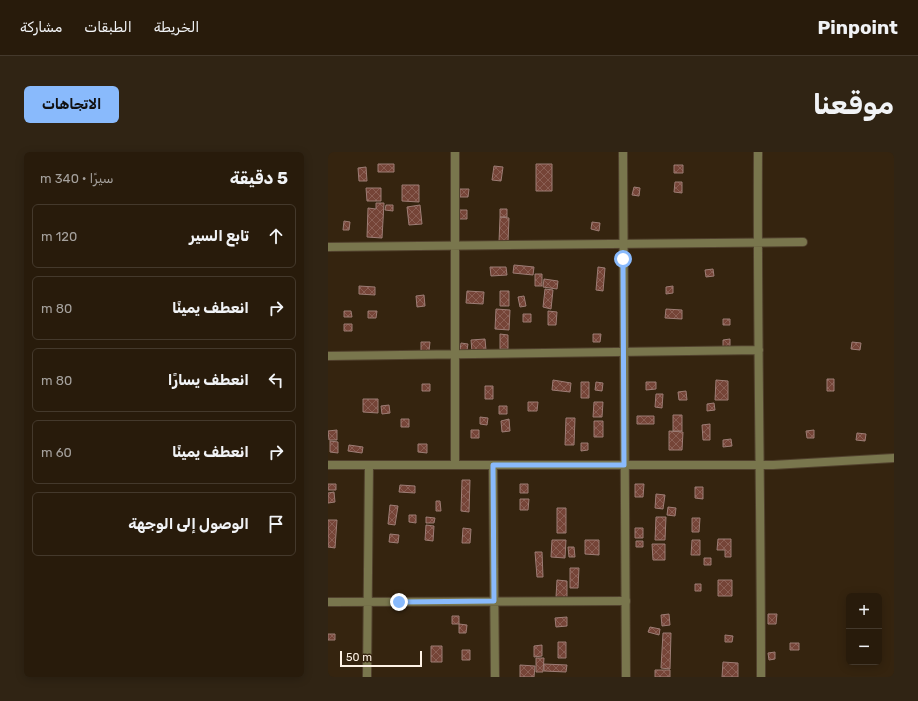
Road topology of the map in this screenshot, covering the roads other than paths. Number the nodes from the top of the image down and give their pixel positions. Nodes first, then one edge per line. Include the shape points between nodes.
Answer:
1 (455, 152) edge
2 (623, 152) edge
3 (758, 152) edge
4 (758, 242) junction
5 (803, 242) dead end
6 (623, 244) junction
7 (455, 245) junction
8 (328, 247) edge
9 (759, 350) junction
10 (624, 352) junction
11 (455, 355) junction
12 (328, 356) edge
13 (894, 458) edge
14 (328, 465) edge
15 (369, 465) junction
16 (455, 465) junction
17 (493, 465) junction
18 (624, 465) junction
19 (760, 465) junction
20 (494, 601) junction
21 (626, 601) junction
22 (328, 602) edge
23 (368, 602) junction
24 (367, 677) edge
25 (495, 677) edge
26 (626, 677) edge
27 (761, 677) edge

1 - 7 street
2 - 6 street
3 - 4 street
4 - 5 street
4 - 6 street
4 - 9 street
6 - 7 street
6 - 10 street
7 - 8 street
7 - 11 street
9 - 10 street
9 - 19 street
10 - 11 street
10 - 18 street
11 - 12 street
11 - 16 street
13 - 19 street
14 - 15 street
15 - 16 street
15 - 23 street
16 - 17 street
17 - 18 street
17 - 20 street
18 - 19 street
18 - 21 street
19 - 27 street
20 - 21 street
20 - 23 street
20 - 25 street
21 - 26 street
22 - 23 street
23 - 24 street

